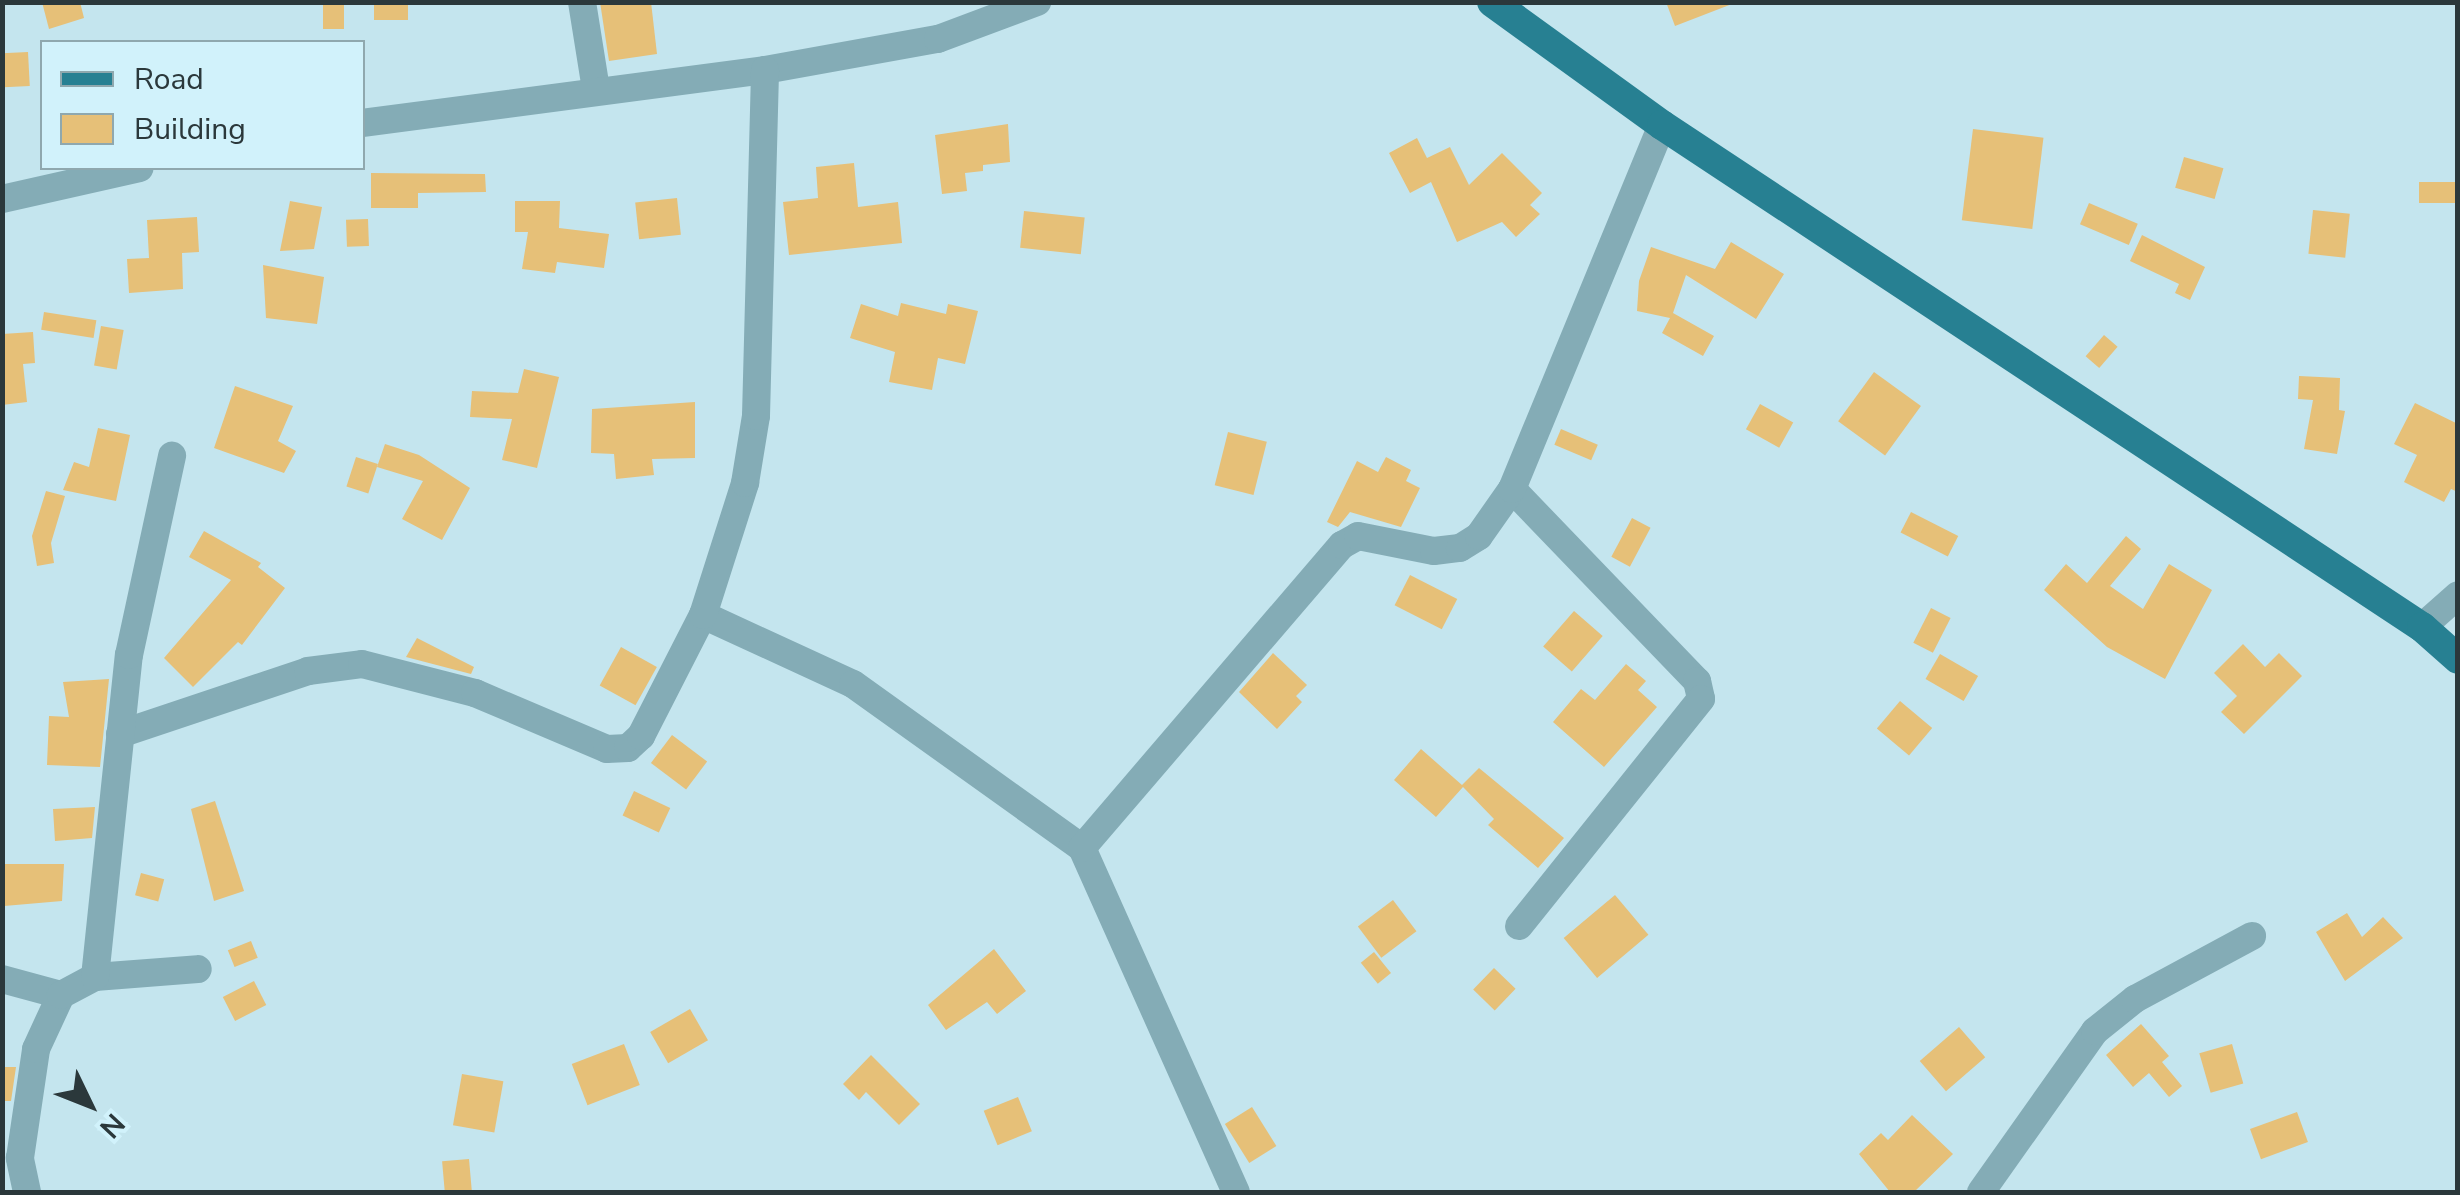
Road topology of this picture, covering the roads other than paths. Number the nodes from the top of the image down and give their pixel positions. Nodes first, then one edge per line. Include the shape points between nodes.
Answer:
1 (582, 2) edge
2 (1037, 2) edge
3 (1492, 2) edge
4 (765, 70) junction
5 (596, 89) junction
6 (365, 123) edge
7 (1662, 126) junction
8 (131, 170) edge
9 (2, 199) edge
10 (172, 456) dead end
11 (1512, 489) junction
12 (2458, 595) edge
13 (703, 615) junction
14 (2422, 627) junction
15 (2458, 659) edge
16 (120, 734) junction
17 (1082, 848) junction
18 (1520, 926) dead end
19 (2252, 936) dead end
20 (198, 969) dead end
21 (95, 977) junction
22 (2, 979) edge
23 (61, 996) junction
24 (27, 1192) edge
25 (1236, 1192) edge
26 (1981, 1192) edge

1 - 5 street
2 - 4 street via 938,38
3 - 7 main road
4 - 5 street
4 - 13 street via 756,416 744,483
5 - 6 street
7 - 11 street
7 - 14 main road
8 - 9 street
10 - 16 street via 129,656
11 - 17 street via 1479,536 1460,548 1434,551 1358,536 1323,560
11 - 18 street via 1697,680 1701,698
12 - 14 street
13 - 16 street via 642,736 628,748 607,749 475,693 362,664 308,671
13 - 17 street via 853,684
14 - 15 main road
16 - 21 street
17 - 25 street
19 - 26 street via 2135,999 2095,1031
20 - 21 street
21 - 23 street
22 - 23 street
23 - 24 street via 36,1049 20,1158

